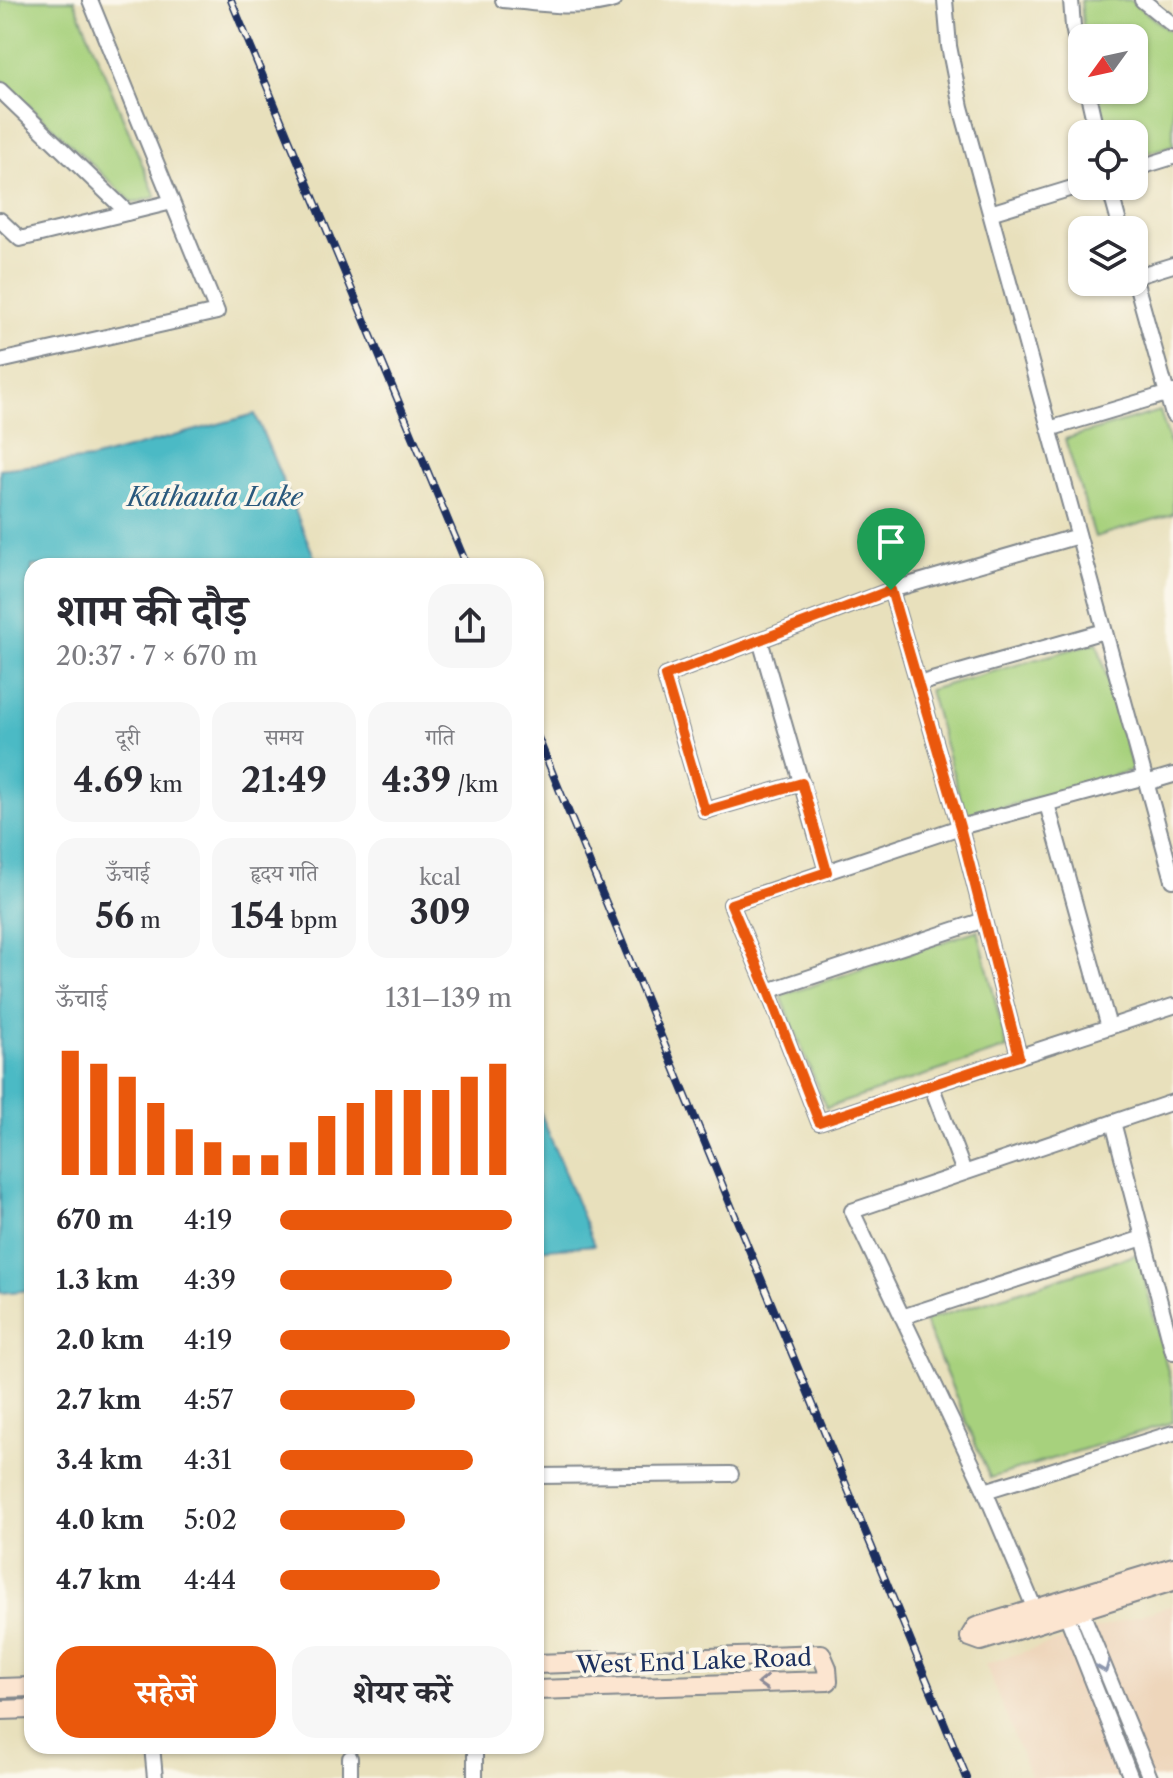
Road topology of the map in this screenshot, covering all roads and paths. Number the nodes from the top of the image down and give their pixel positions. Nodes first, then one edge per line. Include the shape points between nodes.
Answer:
1 (90, 0) edge
2 (503, 0) edge
3 (614, 0) edge
4 (945, 0) edge
5 (1071, 0) edge
6 (1142, 0) edge
7 (1073, 24) edge
8 (1173, 25) edge
9 (0, 90) edge
10 (1173, 157) edge
11 (1148, 165) edge
12 (1068, 189) edge
13 (172, 202) junction
14 (128, 213) junction
15 (990, 213) junction
16 (0, 220) edge
17 (1173, 265) edge
18 (1148, 272) edge
19 (1140, 296) edge
20 (0, 361) edge
21 (1170, 392) edge
22 (1173, 415) edge
23 (1049, 429) junction
24 (1078, 536) junction
25 (891, 590) junction
26 (1104, 631) junction
27 (760, 640) junction
28 (918, 684) junction
29 (1173, 775) edge
30 (1145, 780) junction
31 (802, 783) junction
32 (1047, 804) junction
33 (960, 827) junction
34 (827, 872) junction
35 (1173, 880) edge
36 (984, 920) junction
37 (768, 991) junction
38 (1173, 1006) edge
39 (1109, 1027) junction
40 (1019, 1056) junction
41 (931, 1085) junction
42 (1173, 1102) edge
43 (1113, 1122) junction
44 (964, 1172) junction
45 (1143, 1238) junction
46 (902, 1317) junction
47 (1173, 1352) edge
48 (1173, 1433) edge
49 (731, 1474) dead end
50 (544, 1476) edge
51 (985, 1491) junction
52 (1173, 1567) edge
53 (1173, 1581) edge
54 (1072, 1608) junction
55 (1037, 1616) joint
56 (544, 1664) edge
57 (24, 1687) edge
58 (0, 1688) edge
59 (544, 1690) edge
60 (24, 1709) edge
61 (0, 1710) edge
62 (153, 1754) edge
63 (475, 1754) edge
64 (350, 1758) dead end
65 (155, 1778) edge
66 (350, 1778) edge
67 (475, 1778) edge
68 (1131, 1778) edge
69 (1150, 1778) edge

1 - 13 street
2 - 3 street via 560,5
4 - 15 street via 961,107
5 - 7 street
6 - 8 street
9 - 14 street
10 - 11 street
12 - 15 street
13 - 14 street
13 - 20 street via 217,312
14 - 16 street via 20,239
15 - 23 street
17 - 18 street
19 - 21 street
21 - 22 street
21 - 23 street
23 - 24 street
24 - 25 street
24 - 26 street
25 - 27 street
25 - 28 street
26 - 28 street
26 - 30 street
27 - 31 street
27 - 31 street via 665,676 705,811
28 - 33 street
29 - 30 street
30 - 32 street
30 - 35 street
31 - 34 street
32 - 33 street
32 - 39 street
33 - 34 street
33 - 36 street
34 - 37 street via 731,904
36 - 37 street
36 - 40 street
37 - 41 street via 819,1122
38 - 39 street
39 - 40 street
40 - 41 street
41 - 44 street
42 - 43 street
43 - 44 street
43 - 45 street
44 - 46 street via 852,1211
45 - 46 street
45 - 47 street
46 - 51 street
48 - 51 street
49 - 50 street
51 - 55 street
52 - 54 street
53 - 54 street
54 - 55 street
54 - 68 street
54 -> 69 street
56 -> 59 street, West End Lake Road via 821,1654 828,1681
57 - 58 street
60 - 61 street
62 - 65 street
63 - 67 street
64 - 66 street

